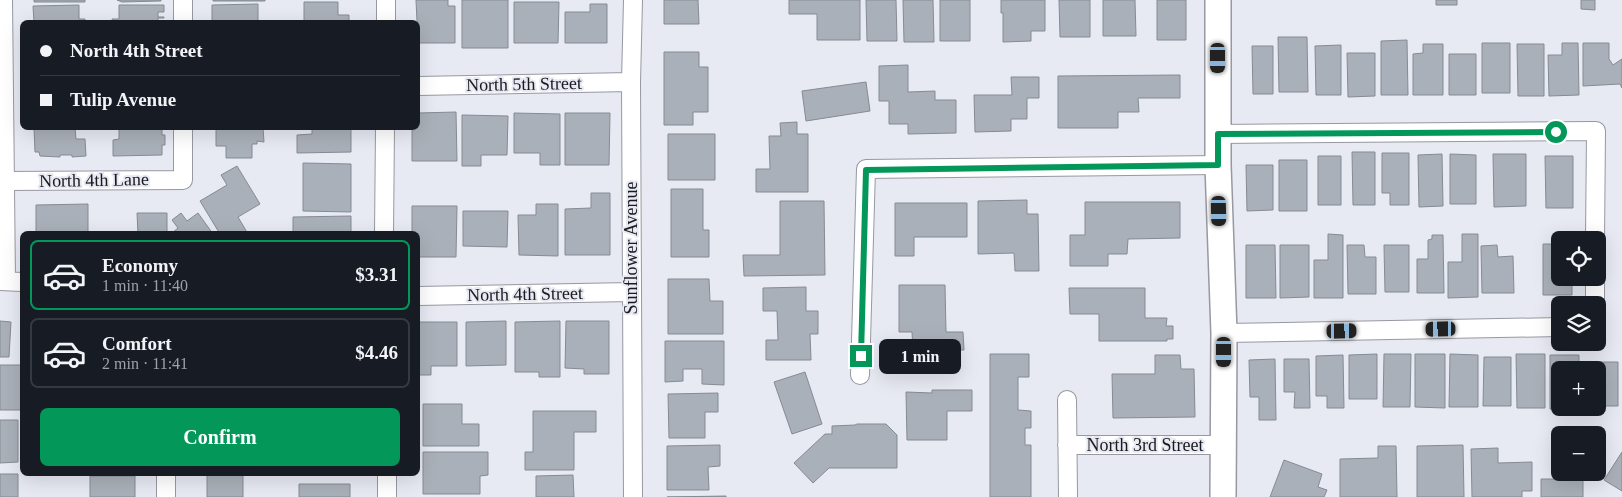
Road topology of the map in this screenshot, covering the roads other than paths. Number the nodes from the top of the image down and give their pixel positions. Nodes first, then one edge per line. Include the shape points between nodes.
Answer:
1 (3, 0) edge
2 (183, 0) edge
3 (386, 0) edge
4 (632, 0) edge
5 (1218, 0) edge
6 (183, 20) edge
7 (386, 20) edge
8 (631, 82) junction
9 (420, 86) edge
10 (183, 130) edge
11 (385, 130) edge
12 (1218, 134) junction
13 (1218, 165) junction
14 (5, 181) junction
15 (384, 231) edge
16 (1595, 231) edge
17 (10, 281) edge
18 (632, 292) junction
19 (420, 296) edge
20 (1551, 327) edge
21 (1224, 333) junction
22 (860, 375) dead end
23 (1067, 400) dead end
24 (1068, 445) junction
25 (1223, 445) junction
26 (166, 476) edge
27 (387, 476) edge
28 (166, 497) edge
29 (387, 497) edge
30 (633, 497) edge
31 (1068, 497) edge
32 (1222, 497) edge

1 - 14 street
2 - 6 street
3 - 7 street
4 - 8 street, Sunflower Avenue
5 - 12 street
8 - 9 street, North 5th Street
8 - 18 street, Sunflower Avenue
10 - 14 street, North 4th Lane via 183,180
11 - 15 street
12 - 13 street
12 - 16 street via 1596,132
13 - 21 street
13 - 22 street via 866,170
14 - 17 street
18 - 19 street, North 4th Street
18 - 30 street, Sunflower Avenue
20 - 21 street
21 - 25 street
23 - 24 street
24 - 25 street, North 3rd Street
24 - 31 street
25 - 32 street
26 - 28 street
27 - 29 street

